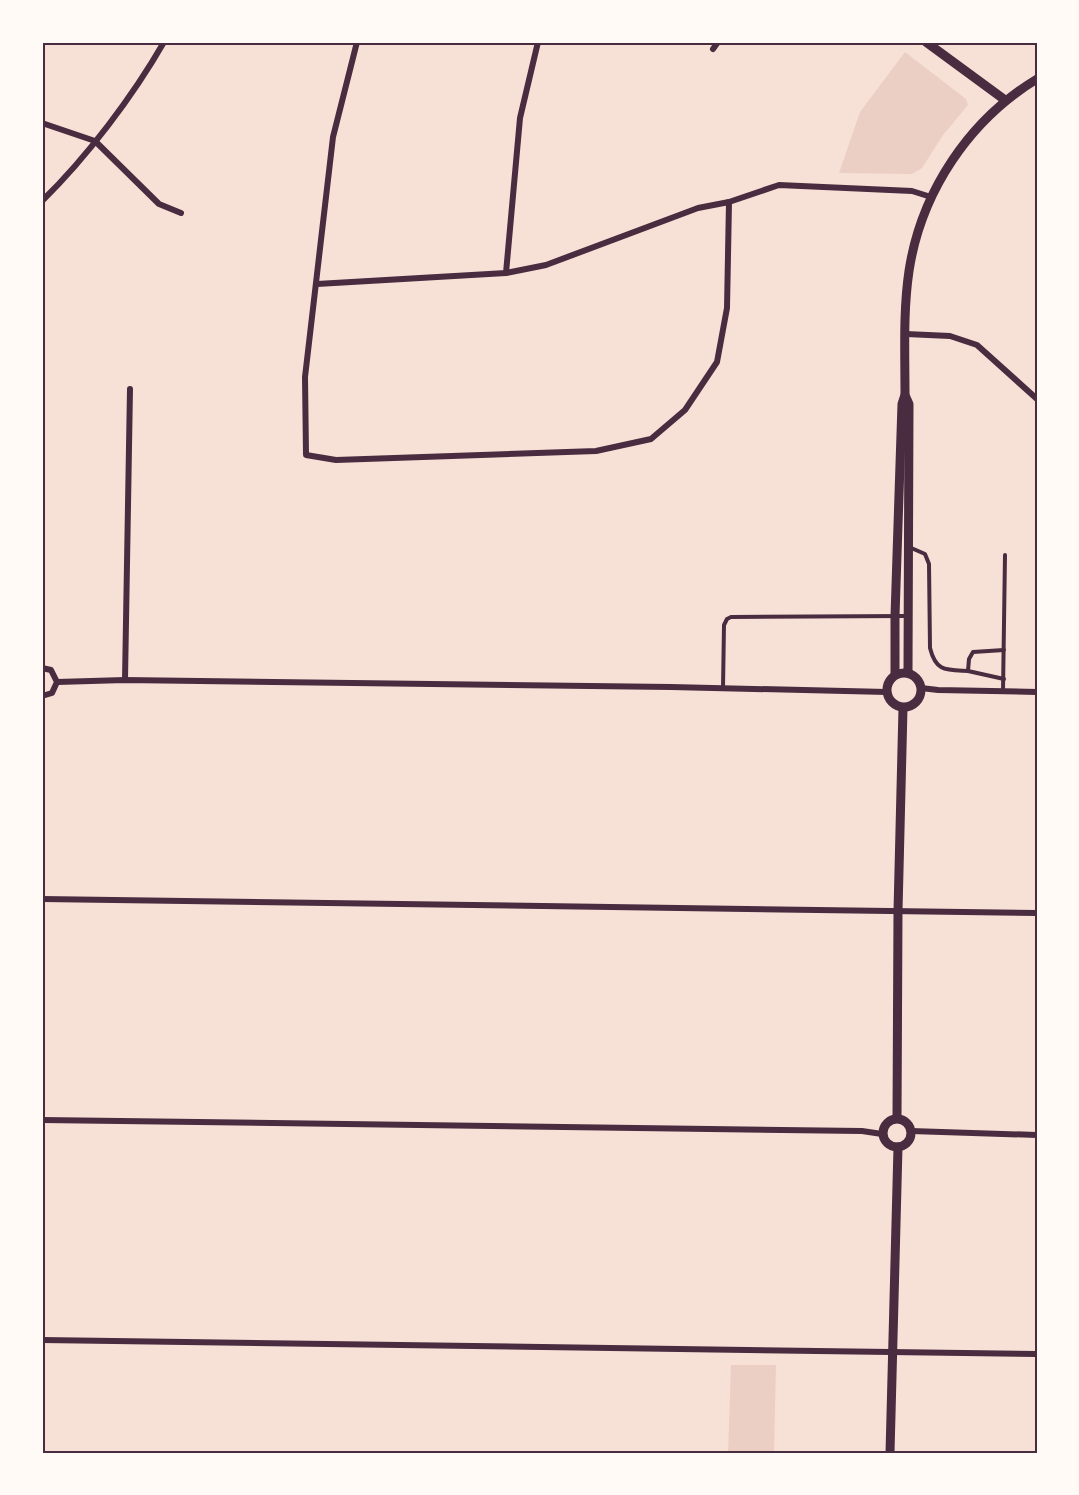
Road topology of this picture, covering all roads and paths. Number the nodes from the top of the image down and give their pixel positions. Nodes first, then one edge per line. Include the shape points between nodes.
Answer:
1 (164, 42) edge
2 (357, 42) edge
3 (538, 42) edge
4 (718, 42) edge
5 (927, 42) edge
6 (713, 49) dead end
7 (1037, 79) edge
8 (1005, 100) junction
9 (42, 123) edge
10 (95, 141) junction
11 (931, 197) junction
12 (42, 201) edge
13 (729, 202) junction
14 (181, 213) dead end
15 (506, 273) junction
16 (316, 284) junction
17 (906, 334) junction
18 (130, 389) dead end
19 (905, 395) junction
20 (1037, 399) edge
21 (909, 547) junction
22 (1005, 555) dead end
23 (895, 616) junction
24 (907, 616) junction
25 (1004, 650) junction
26 (42, 668) edge
27 (968, 671) junction
28 (908, 673) junction
29 (896, 675) junction
30 (1004, 679) junction
31 (124, 680) junction
32 (57, 682) junction
33 (723, 688) junction
34 (921, 688) junction
35 (1003, 691) junction
36 (886, 692) junction
37 (1037, 692) edge
38 (42, 696) edge
39 (903, 708) junction
40 (42, 899) edge
41 (898, 911) junction
42 (1037, 913) edge
43 (897, 1118) junction
44 (42, 1120) edge
45 (911, 1131) junction
46 (882, 1134) junction
47 (1037, 1135) edge
48 (898, 1147) junction
49 (42, 1340) edge
50 (892, 1352) junction
51 (1037, 1354) edge
52 (890, 1453) edge

1 - 10 street
2 - 16 street via 333,137
3 - 15 street via 520,118
4 - 6 street
5 - 8 street
7 - 8 street
8 - 11 street via 962,146
9 - 10 street
10 - 12 street
10 - 14 street via 159,204
11 - 13 street via 912,191 779,185
11 - 17 street via 913,247
13 - 15 street via 698,208 546,265
13 - 16 street via 727,309 717,362 685,410 651,439 596,451 336,460 306,455 305,377
15 - 16 street
17 - 19 street
17 - 20 street via 950,336 977,345
18 - 31 street
19 - 21 street via 909,404
19 - 23 street
21 - 24 street
21 - 27 lane via 924,554 929,564 932,658 944,669
22 - 25 lane
23 - 24 lane
23 - 29 street
23 - 33 lane via 727,619
24 - 28 street
25 - 27 lane via 973,652
25 - 30 lane
26 - 32 street via 54,674
27 - 30 lane
28 - 29 street
28 - 34 street
29 - 36 street
30 - 35 lane
31 - 32 street
31 - 33 street
32 - 38 street via 52,693
33 - 36 street
34 - 35 street
34 - 39 street via 917,702
35 - 37 street
36 - 39 street via 890,701
39 - 41 street
40 - 41 street
41 - 42 street
41 - 43 street
43 - 45 street via 905,1121
43 - 46 street via 886,1123
44 - 46 street
45 - 47 street
45 - 48 street via 906,1144
46 - 48 street via 889,1145
48 - 50 street
49 - 50 street
50 - 51 street
50 - 52 street

